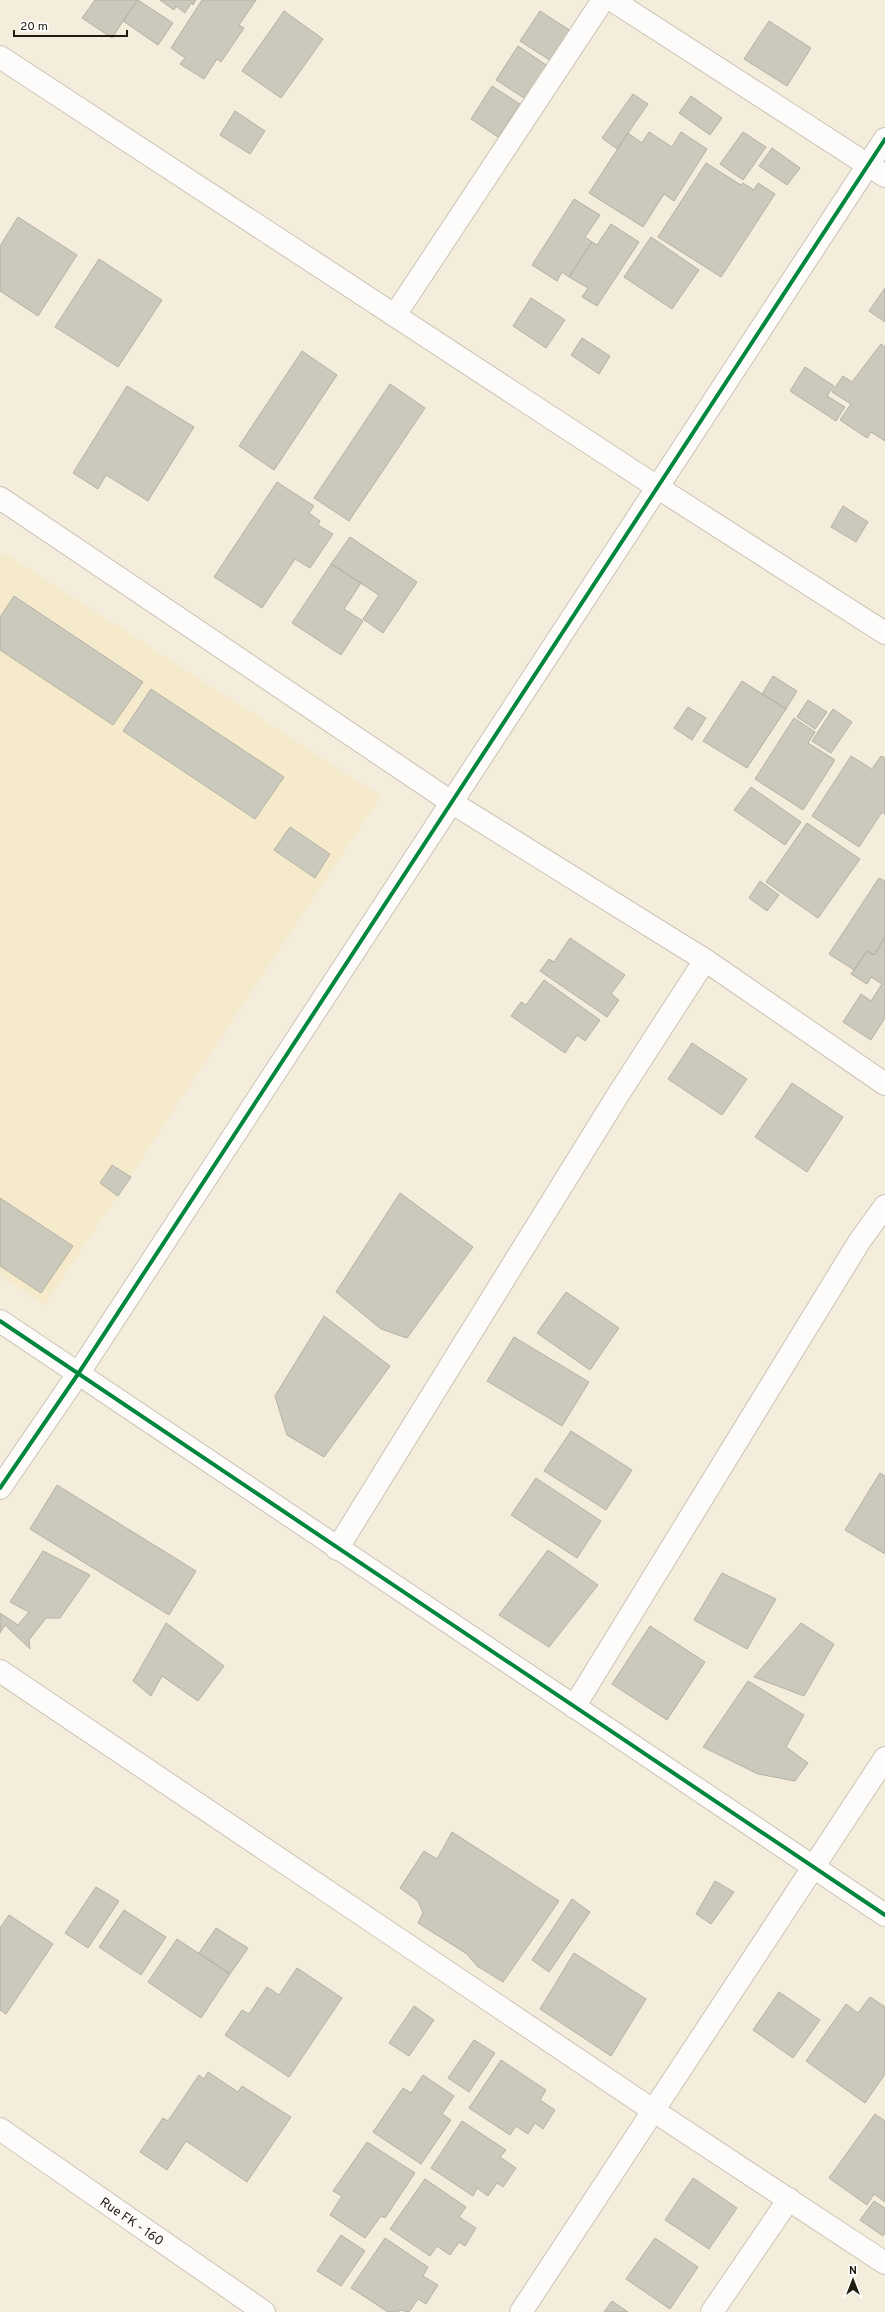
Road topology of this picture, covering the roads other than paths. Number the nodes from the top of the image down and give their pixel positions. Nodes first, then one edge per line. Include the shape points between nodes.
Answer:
1 (603, 0) edge
2 (612, 0) edge
3 (0, 57) edge
4 (885, 138) edge
5 (876, 170) edge
6 (395, 315) junction
7 (657, 487) junction
8 (1, 500) edge
9 (885, 633) edge
10 (451, 802) junction
11 (705, 960) junction
12 (885, 1084) edge
13 (885, 1206) edge
14 (0, 1321) edge
15 (78, 1374) junction
16 (0, 1488) edge
17 (338, 1549) junction
18 (0, 1671) edge
19 (574, 1707) junction
20 (885, 1758) edge
21 (813, 1868) junction
22 (885, 1915) edge
23 (654, 2111) junction
24 (0, 2129) edge
25 (789, 2199) junction
26 (885, 2263) edge
27 (264, 2312) edge
28 (521, 2312) edge
29 (712, 2312) edge

1 - 6 street
2 - 5 street
3 - 6 street
4 - 5 street
5 - 7 street
6 - 7 street
7 - 9 street
7 - 10 street
8 - 10 street
10 - 11 street
10 - 15 street
11 - 12 street
11 - 17 street via 612,1105
13 - 19 street via 859,1242
14 - 15 street
15 - 16 street
15 - 17 street
17 - 19 street
18 - 23 street
19 - 21 street
20 - 21 street
21 - 22 street
21 - 23 street
23 - 25 street
23 - 28 street
24 - 27 street, Rue FK - 160
25 - 26 street
25 - 29 street

